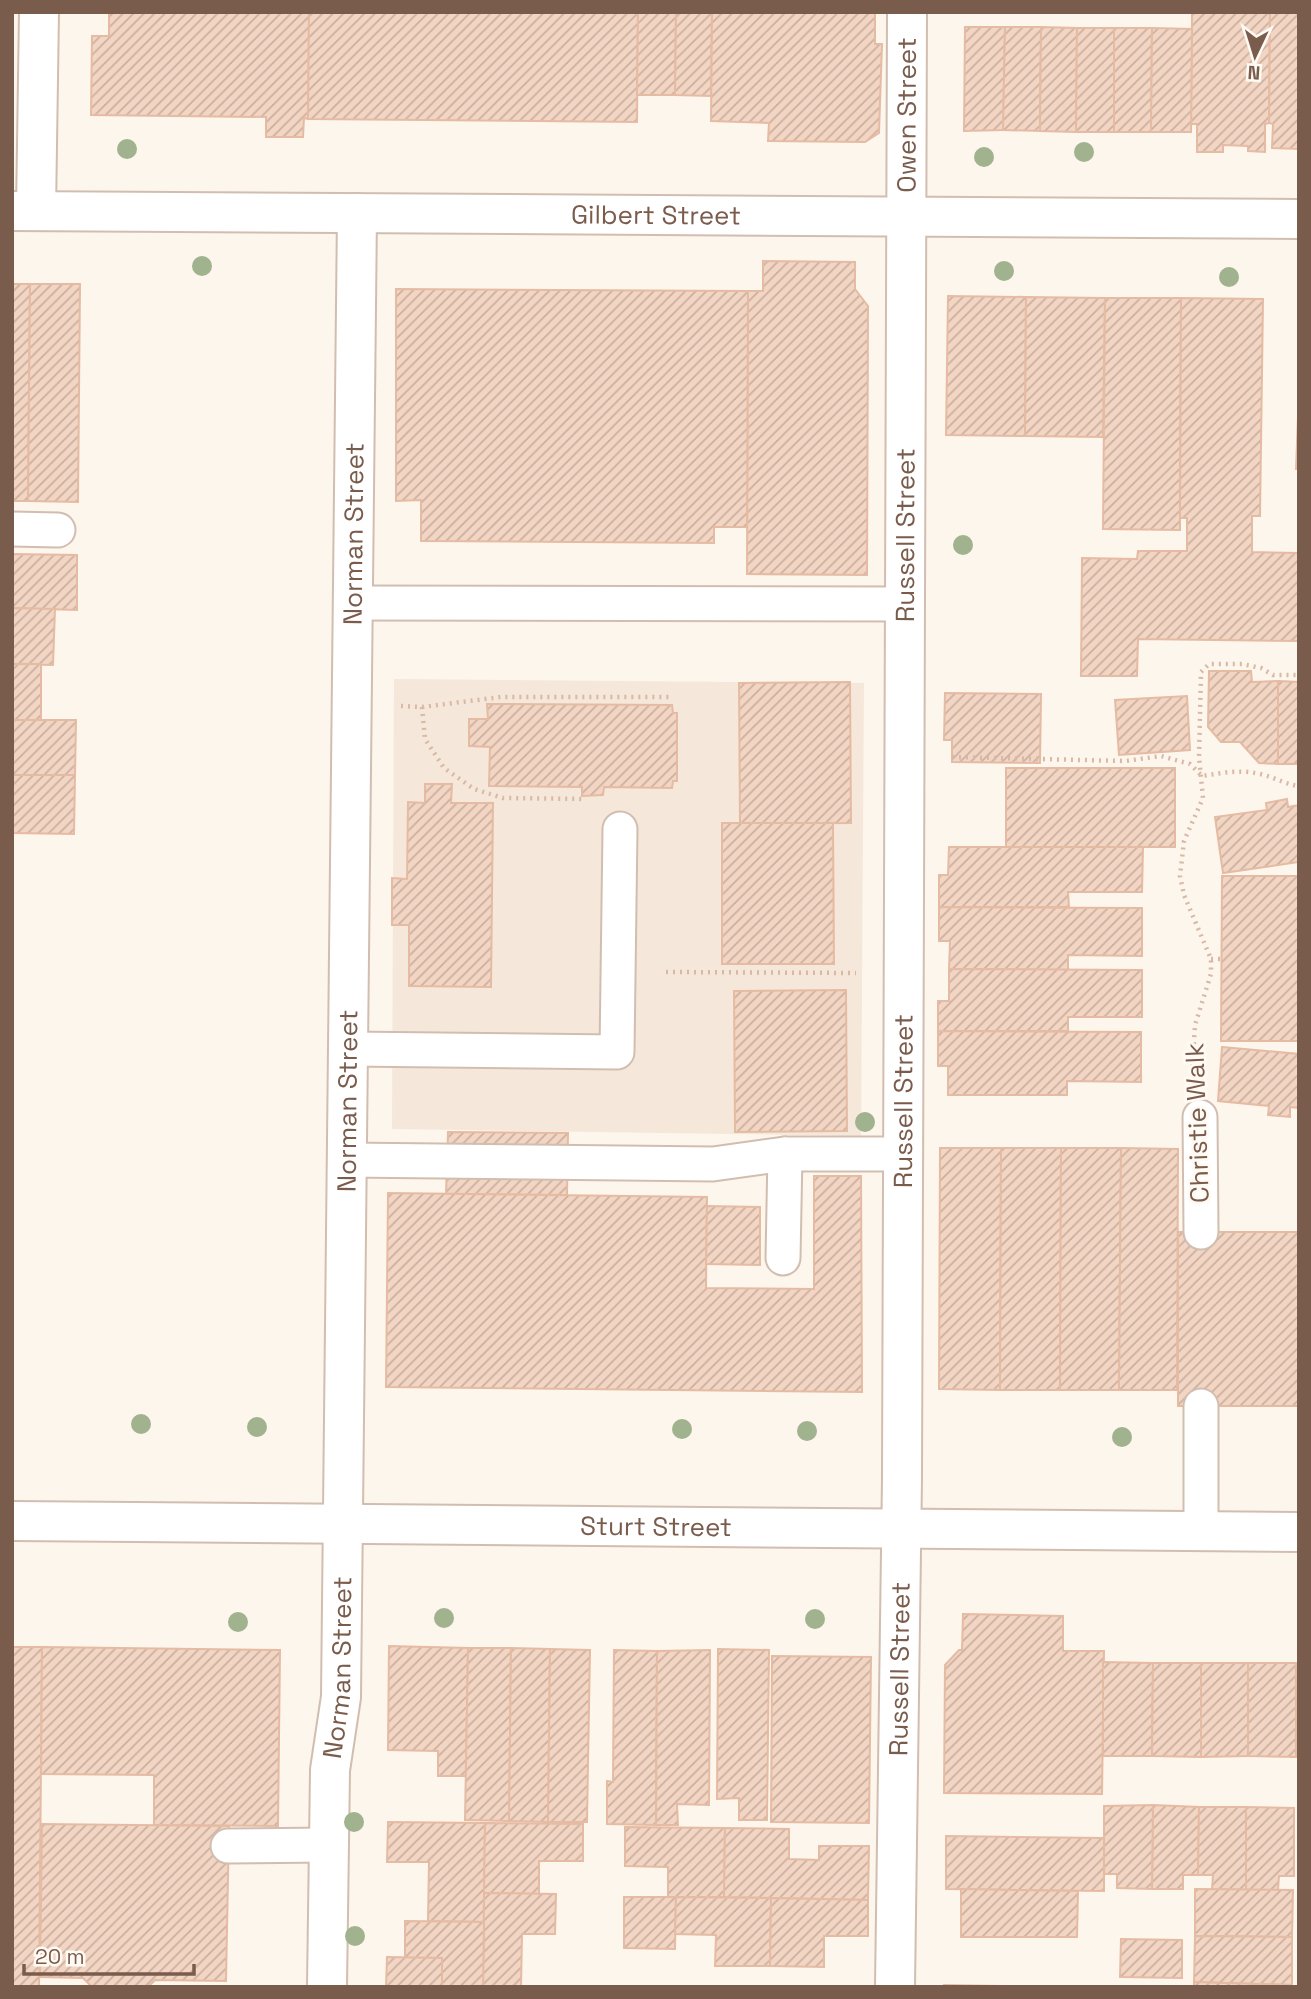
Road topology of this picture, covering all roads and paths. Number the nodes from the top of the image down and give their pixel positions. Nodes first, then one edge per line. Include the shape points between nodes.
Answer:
1 (39, 12) edge
2 (907, 12) edge
3 (24, 211) edge
4 (357, 213) junction
5 (905, 216) junction
6 (1299, 219) edge
7 (12, 529) edge
8 (58, 530) dead end
9 (353, 603) junction
10 (904, 604) junction
11 (1299, 675) edge
12 (672, 697) dead end
13 (396, 705) dead end
14 (422, 707) junction
15 (951, 757) dead end
16 (1202, 776) junction
17 (1299, 786) edge
18 (590, 799) dead end
19 (620, 830) dead end
20 (1211, 959) junction
21 (1221, 960) dead end
22 (618, 972) junction
23 (858, 973) dead end
24 (348, 1049) junction
25 (1200, 1117) joint
26 (785, 1154) junction
27 (903, 1154) junction
28 (347, 1160) junction
29 (1201, 1231) dead end
30 (783, 1258) dead end
31 (1201, 1406) dead end
32 (12, 1521) edge
33 (343, 1524) junction
34 (902, 1529) junction
35 (1201, 1531) junction
36 (1299, 1532) edge
37 (329, 1845) junction
38 (228, 1846) dead end
39 (327, 1987) edge
40 (895, 1987) edge

1 - 3 street
2 - 5 street, Owen Street
3 - 4 street, Gilbert Street
4 - 5 street, Gilbert Street
4 - 9 street, Norman Street
5 - 6 street, Gilbert Street
5 - 10 street, Russell Street
7 - 8 lane
9 - 10 lane
9 - 24 street, Norman Street
10 - 27 street, Russell Street
11 - 16 path via 1273,676 1242,664 1209,664 1201,672
12 - 14 path via 501,697
13 - 14 path
14 - 18 path via 425,739 444,768 474,789 503,798
15 - 16 path via 1126,761 1161,756 1190,764
16 - 17 path via 1237,770
16 - 20 path via 1203,798 1184,841 1180,876
19 - 22 lane
20 - 21 path
20 - 25 path, Christie Walk via 1191,1051
22 - 23 path
22 - 24 lane via 617,1052
24 - 28 street, Norman Street
25 - 29 lane, Christie Walk
26 - 27 lane
26 - 28 lane via 713,1164
26 - 30 lane
27 - 34 street, Russell Street
28 - 33 street, Norman Street
31 - 35 lane
32 - 33 street, Sturt Street
33 - 34 street, Sturt Street
33 - 37 street, Norman Street via 341,1697 330,1770
34 - 35 street, Sturt Street
34 - 40 street, Russell Street
35 - 36 street, Sturt Street
37 - 38 lane
37 - 39 street, Norman Street

